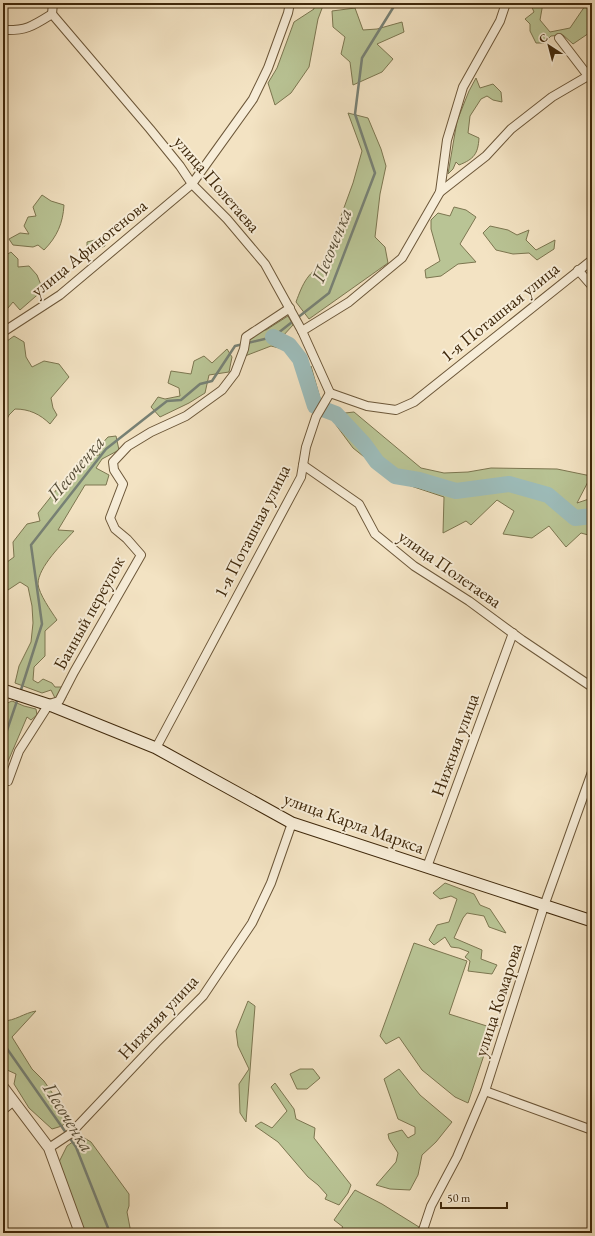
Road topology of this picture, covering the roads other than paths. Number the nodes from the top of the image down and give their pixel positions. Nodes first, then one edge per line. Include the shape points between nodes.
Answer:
1 (53, 3) edge
2 (290, 3) edge
3 (506, 3) edge
4 (52, 14) junction
5 (3, 30) edge
6 (559, 38) dead end
7 (590, 79) edge
8 (192, 184) junction
9 (440, 192) junction
10 (592, 260) edge
11 (578, 270) junction
12 (592, 286) edge
13 (290, 308) junction
14 (302, 331) junction
15 (3, 332) edge
16 (330, 393) junction
17 (303, 465) junction
18 (513, 633) junction
19 (592, 687) edge
20 (3, 690) edge
21 (49, 704) junction
22 (156, 748) junction
23 (592, 772) edge
24 (8, 781) dead end
25 (292, 822) junction
26 (427, 867) junction
27 (544, 906) junction
28 (592, 921) edge
29 (3, 1087) edge
30 (485, 1090) junction
31 (14, 1101) junction
32 (3, 1110) edge
33 (592, 1130) edge
34 (49, 1148) junction
35 (80, 1233) edge
36 (422, 1233) edge

1 - 4 street
2 - 8 street, улица Афиногенова via 268,68 252,99
3 - 9 street via 500,21 463,87 447,140
4 - 5 street via 27,28
4 - 8 street, улица Полетаева via 150,129
6 - 7 street
7 - 9 street via 546,102 511,129 486,156
8 - 13 street, улица Полетаева via 227,219 265,264
8 - 15 street, улица Афиногенова via 60,295
9 - 14 street via 402,258 349,302
10 - 11 street, 1-я Поташная улица
11 - 12 street
11 - 16 street, 1-я Поташная улица via 414,402 396,410 367,406
13 - 14 street, улица Полетаева
13 - 21 street, Банный переулок via 246,337 234,373 222,390 186,416 128,446 113,462 114,470 123,484 110,518 115,529 141,555 59,701
14 - 16 street, улица Полетаева
16 - 17 street, 1-я Поташная улица via 316,417
17 - 18 street, улица Полетаева via 359,504 375,534 414,566
17 - 22 street, 1-я Поташная улица via 301,477
18 - 19 street, улица Полетаева
18 - 26 street, Нижняя улица
20 - 21 main road, улица Карла Маркса
21 - 22 main road, улица Карла Маркса
21 - 24 street, Банный переулок via 19,751
22 - 25 main road, улица Карла Маркса
23 - 27 street, улица Комарова
25 - 26 main road, улица Карла Маркса
25 - 34 street, Нижняя улица via 271,882 252,923 203,996 70,1134
26 - 27 main road, улица Карла Маркса
27 - 28 main road, улица Карла Маркса
27 - 30 street, улица Комарова
29 - 31 street
30 - 33 street
30 - 36 street, улица Комарова via 457,1157 431,1206
31 - 32 street
31 - 34 street
34 - 35 street

